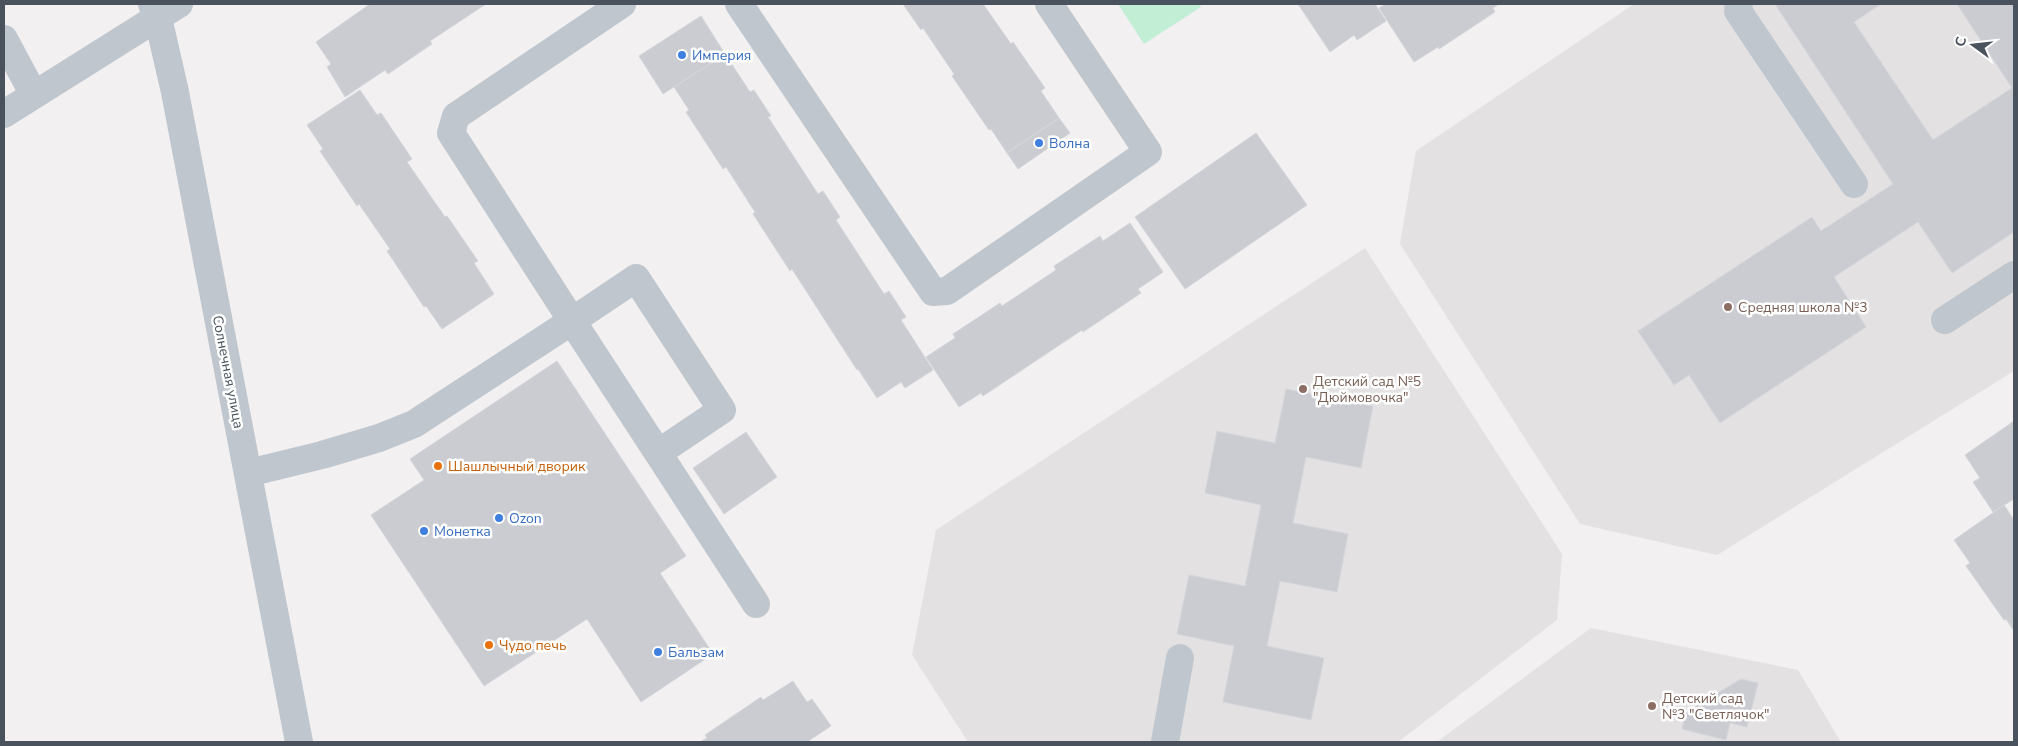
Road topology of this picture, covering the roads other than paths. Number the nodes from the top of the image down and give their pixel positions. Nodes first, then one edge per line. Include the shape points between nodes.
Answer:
1 (622, 4) edge
2 (739, 4) edge
3 (1048, 4) edge
4 (1738, 4) edge
5 (163, 9) edge
6 (4, 39) edge
7 (34, 95) junction
8 (4, 114) edge
9 (1854, 184) dead end
10 (2014, 275) edge
11 (1945, 320) dead end
12 (572, 321) junction
13 (658, 453) junction
14 (248, 473) junction
15 (756, 604) dead end
16 (1180, 658) dead end
17 (299, 742) edge
18 (1165, 742) edge

1 - 12 street via 456,116 451,133
2 - 3 street via 934,292 947,290 1148,152
4 - 9 street via 1738,11
5 - 7 street
5 - 14 street, Солнечная улица via 175,92
6 - 7 street
7 - 8 street
10 - 11 street
12 - 13 street
12 - 13 street via 636,278 722,410
12 - 14 street via 414,424 322,455
13 - 15 street
14 - 17 street, Солнечная улица
16 - 18 street

